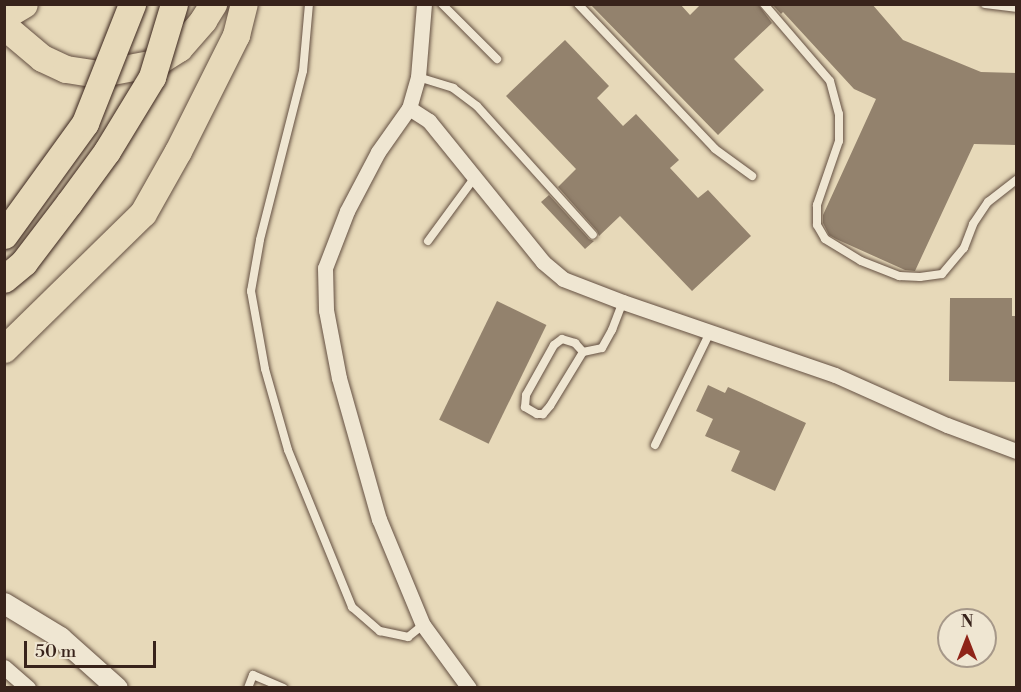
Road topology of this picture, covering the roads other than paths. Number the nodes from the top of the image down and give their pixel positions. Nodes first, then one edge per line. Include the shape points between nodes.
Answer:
1 (24, 4) edge
2 (132, 4) edge
3 (174, 4) edge
4 (213, 4) edge
5 (244, 4) edge
6 (309, 4) edge
7 (424, 4) edge
8 (442, 4) edge
9 (578, 4) edge
10 (764, 4) edge
11 (985, 4) edge
12 (1017, 8) edge
13 (4, 16) edge
14 (4, 26) edge
15 (497, 59) dead end
16 (418, 78) junction
17 (409, 108) junction
18 (752, 176) dead end
19 (475, 177) junction
20 (1017, 180) edge
21 (4, 235) edge
22 (593, 235) dead end
23 (428, 241) dead end
24 (4, 279) edge
25 (623, 302) junction
26 (710, 332) junction
27 (4, 349) edge
28 (583, 352) junction
29 (655, 445) dead end
30 (1017, 451) edge
31 (4, 603) edge
32 (423, 625) junction
33 (4, 667) edge
34 (28, 687) edge
35 (117, 687) edge
36 (248, 687) edge
37 (283, 687) edge
38 (470, 687) edge

1 - 13 highway
2 - 21 highway, bridge via 85,123
3 - 24 highway, bridge via 152,78 107,151 24,262
4 - 14 highway, bridge via 179,48 155,63 96,74 66,69 42,58
5 - 27 highway via 236,35 143,213
6 - 32 lane via 303,71 251,291 265,369 288,450 352,608 380,631 408,637
7 - 16 street
8 - 15 lane
9 - 18 lane via 715,149
10 - 20 lane via 830,81 839,114 839,141 817,205 817,225 825,239 861,261 899,276 942,274 964,248 973,224 988,202
11 - 12 lane
16 - 17 street
16 - 22 lane via 453,88 477,106
17 - 19 street via 429,121
17 - 32 street via 378,152 347,211 325,268 326,310 358,451 379,519
19 - 23 lane
19 - 25 street via 543,262 563,279
25 - 26 street
25 - 28 lane via 602,348
26 - 29 lane
26 - 30 street via 835,375
28 - 28 lane via 543,414 525,407 526,395 557,341 575,343
31 - 35 street via 60,637
32 - 38 street
33 - 34 street
36 - 37 lane via 253,675

